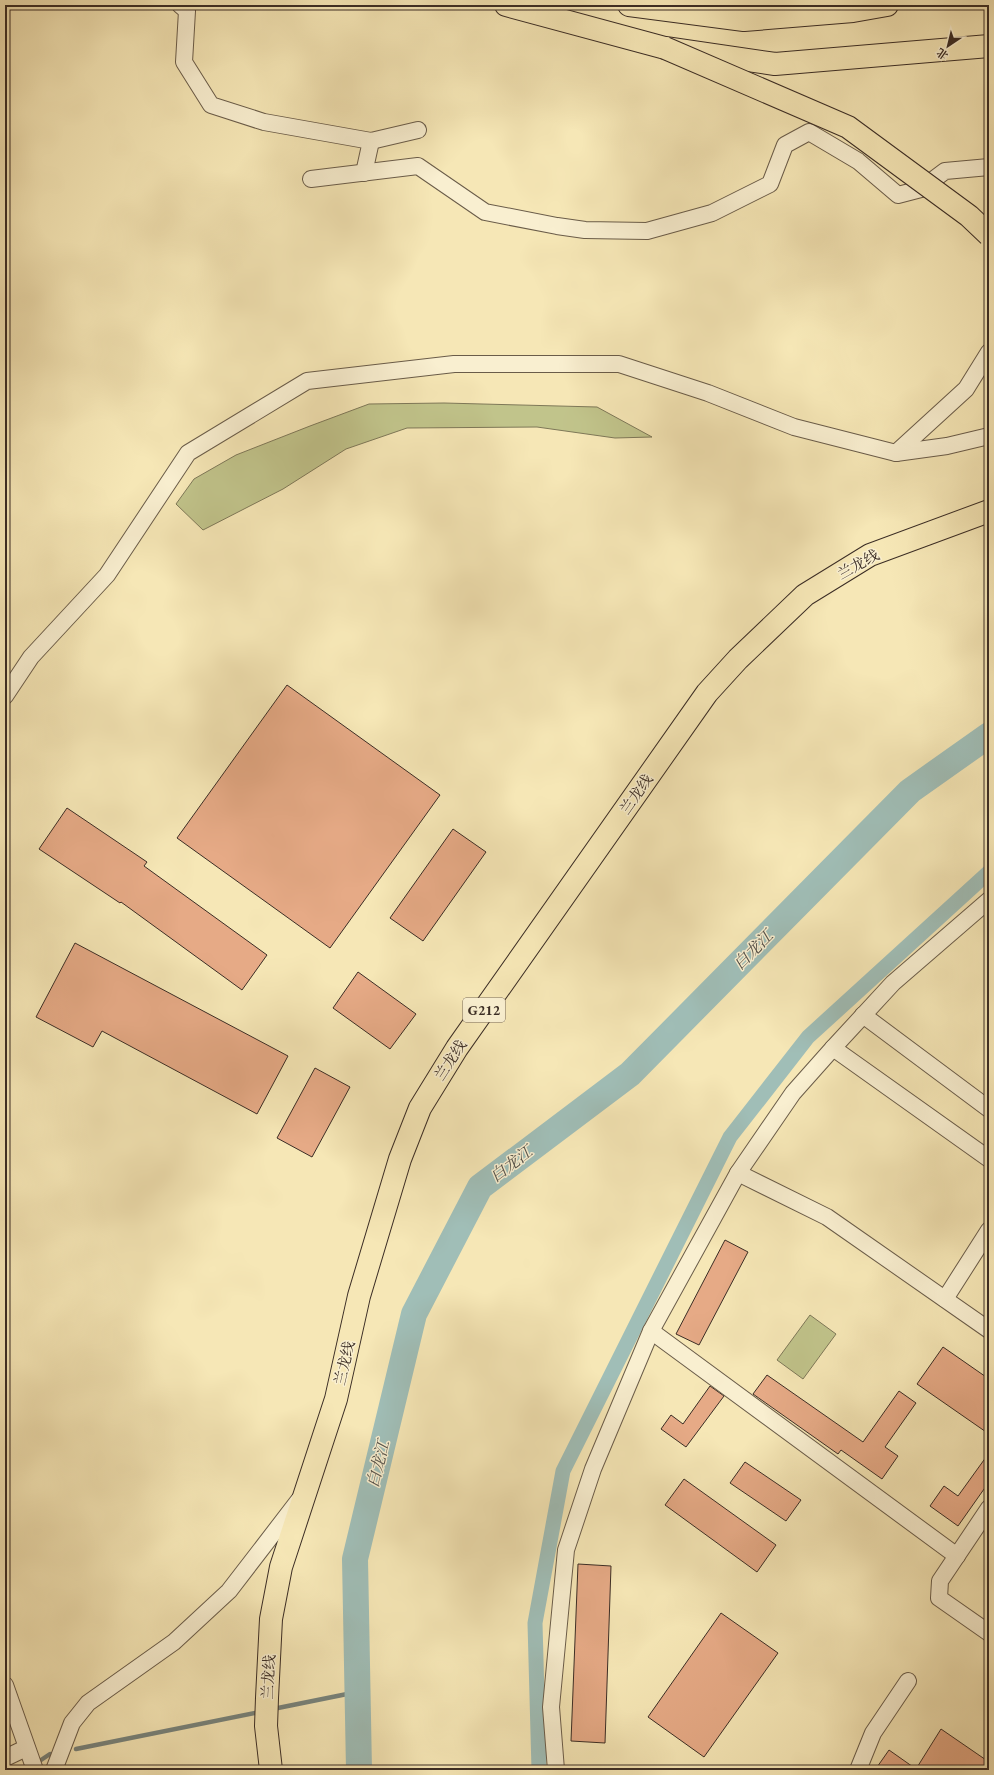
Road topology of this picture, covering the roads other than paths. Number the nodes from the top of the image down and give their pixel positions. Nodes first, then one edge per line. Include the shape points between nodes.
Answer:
1 (180, 5) edge
2 (506, 5) edge
3 (629, 5) edge
4 (887, 5) edge
5 (989, 46) edge
6 (665, 48) junction
7 (418, 130) dead end
8 (371, 142) junction
9 (989, 167) edge
10 (364, 173) junction
11 (311, 180) dead end
12 (989, 235) edge
13 (989, 352) edge
14 (989, 436) edge
15 (896, 453) junction
16 (989, 510) edge
17 (5, 696) edge
18 (989, 900) edge
19 (863, 1015) junction
20 (833, 1048) junction
21 (989, 1109) edge
22 (989, 1159) edge
23 (738, 1173) junction
24 (987, 1238) edge
25 (945, 1299) junction
26 (989, 1330) edge
27 (651, 1331) junction
28 (306, 1491) junction
29 (986, 1518) edge
30 (957, 1556) junction
31 (989, 1633) edge
32 (908, 1681) dead end
33 (5, 1685) edge
34 (5, 1758) edge
35 (31, 1760) edge
36 (54, 1770) edge
37 (271, 1770) edge
38 (556, 1770) edge
39 (858, 1770) edge

1 - 8 street via 187,11 184,62 211,105 264,122
2 - 6 highway
3 - 4 highway via 744,20 852,11
5 - 6 highway, bridge via 774,64
6 - 12 highway, bridge via 848,127 969,216
7 - 8 street
8 - 10 street
9 - 10 street via 945,171 921,189 898,195 858,161 809,132 785,145 770,184 712,213 647,231 585,230 486,212 418,166
10 - 11 street
13 - 15 street via 966,390
14 - 15 street via 947,446
15 - 17 street via 794,426 708,393 619,364 454,364 306,381 188,453 107,575 31,656
16 - 28 highway, 兰龙线 / G212 via 870,555 805,595 738,659 707,693 462,1041 420,1108 400,1159 359,1296 336,1399
18 - 19 street via 893,983
19 - 20 street
19 - 21 street
20 - 22 street
20 - 23 street via 793,1093
23 - 25 street via 827,1217
23 - 27 street
24 - 25 street
25 - 26 street
27 - 30 street
27 - 38 street via 593,1469 566,1550 551,1707
28 - 36 street via 229,1591 174,1642 88,1703 72,1723
28 - 37 highway, 兰龙线 / G212 via 281,1567 271,1619 266,1726
29 - 30 street
30 - 31 street via 940,1581 939,1598
32 - 39 street via 873,1733
33 - 35 street
34 - 35 street

